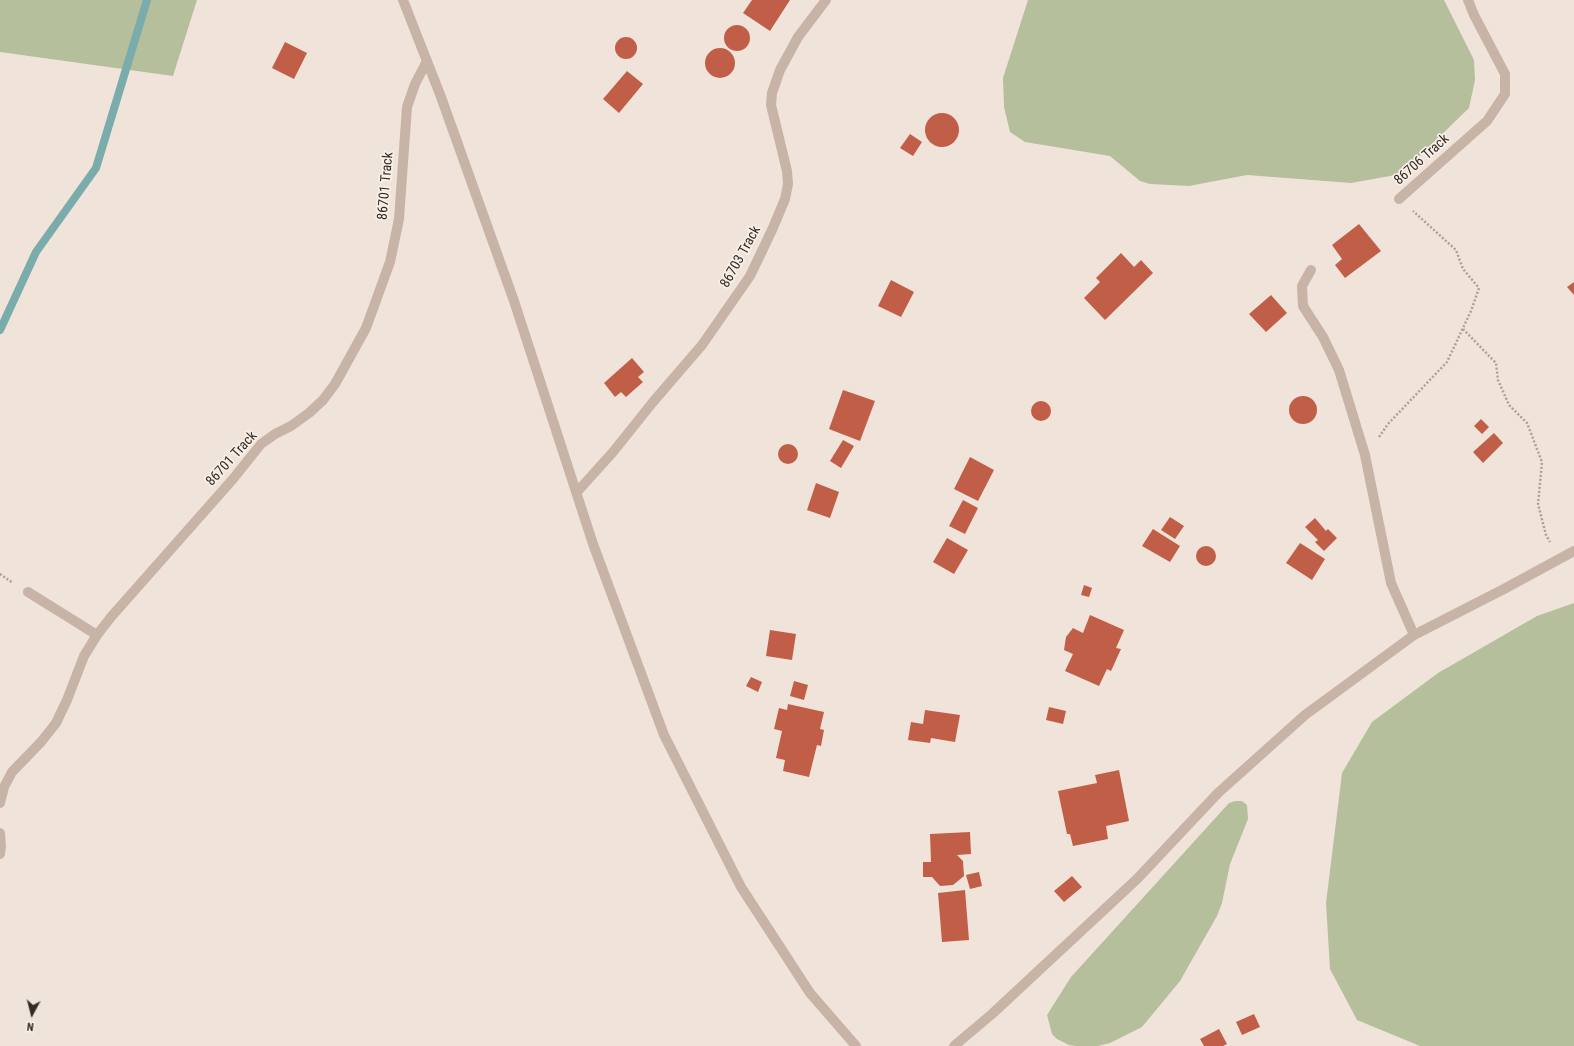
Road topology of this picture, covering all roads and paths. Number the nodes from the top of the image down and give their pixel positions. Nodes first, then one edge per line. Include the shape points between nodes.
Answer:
1 (403, 0) edge
2 (826, 0) edge
3 (1468, 0) edge
4 (427, 62) junction
5 (1399, 199) joint
6 (1311, 270) dead end
7 (1463, 329) junction
8 (1365, 454) junction
9 (577, 492) junction
10 (1574, 551) edge
11 (1559, 559) junction
12 (28, 592) dead end
13 (96, 635) junction
14 (1414, 635) junction
15 (0, 803) edge
16 (0, 833) edge
17 (0, 854) edge
18 (856, 1046) edge
19 (954, 1046) edge

1 - 4 street
2 - 9 street, 86703 Track via 798,37 780,70 772,93 772,111 788,184 785,199 750,276 702,345
3 - 5 street, 86706 Track via 1505,74 1505,94 1487,121
4 - 9 street via 514,301
4 - 13 street, 86701 Track via 415,84 407,107 399,219 390,262 366,328 335,384 324,400 309,413 261,444
5 - 7 path, 86706 Track via 1456,250 1463,269 1479,288
6 - 8 street via 1302,286 1303,306 1323,337 1339,370
7 - 8 path, 86706 Track via 1446,362 1388,424
7 - 11 path via 1496,363 1498,380 1509,405 1527,423 1542,462 1538,504 1546,534
8 - 14 street via 1391,583
9 - 18 street via 593,544 664,735 741,887 810,993
10 - 11 street
11 - 14 street
12 - 13 street
13 - 15 street, 86701 Track via 84,656 68,700 56,723 12,772 4,787
14 - 19 street via 1305,715 1218,793 1137,879
16 - 17 street

